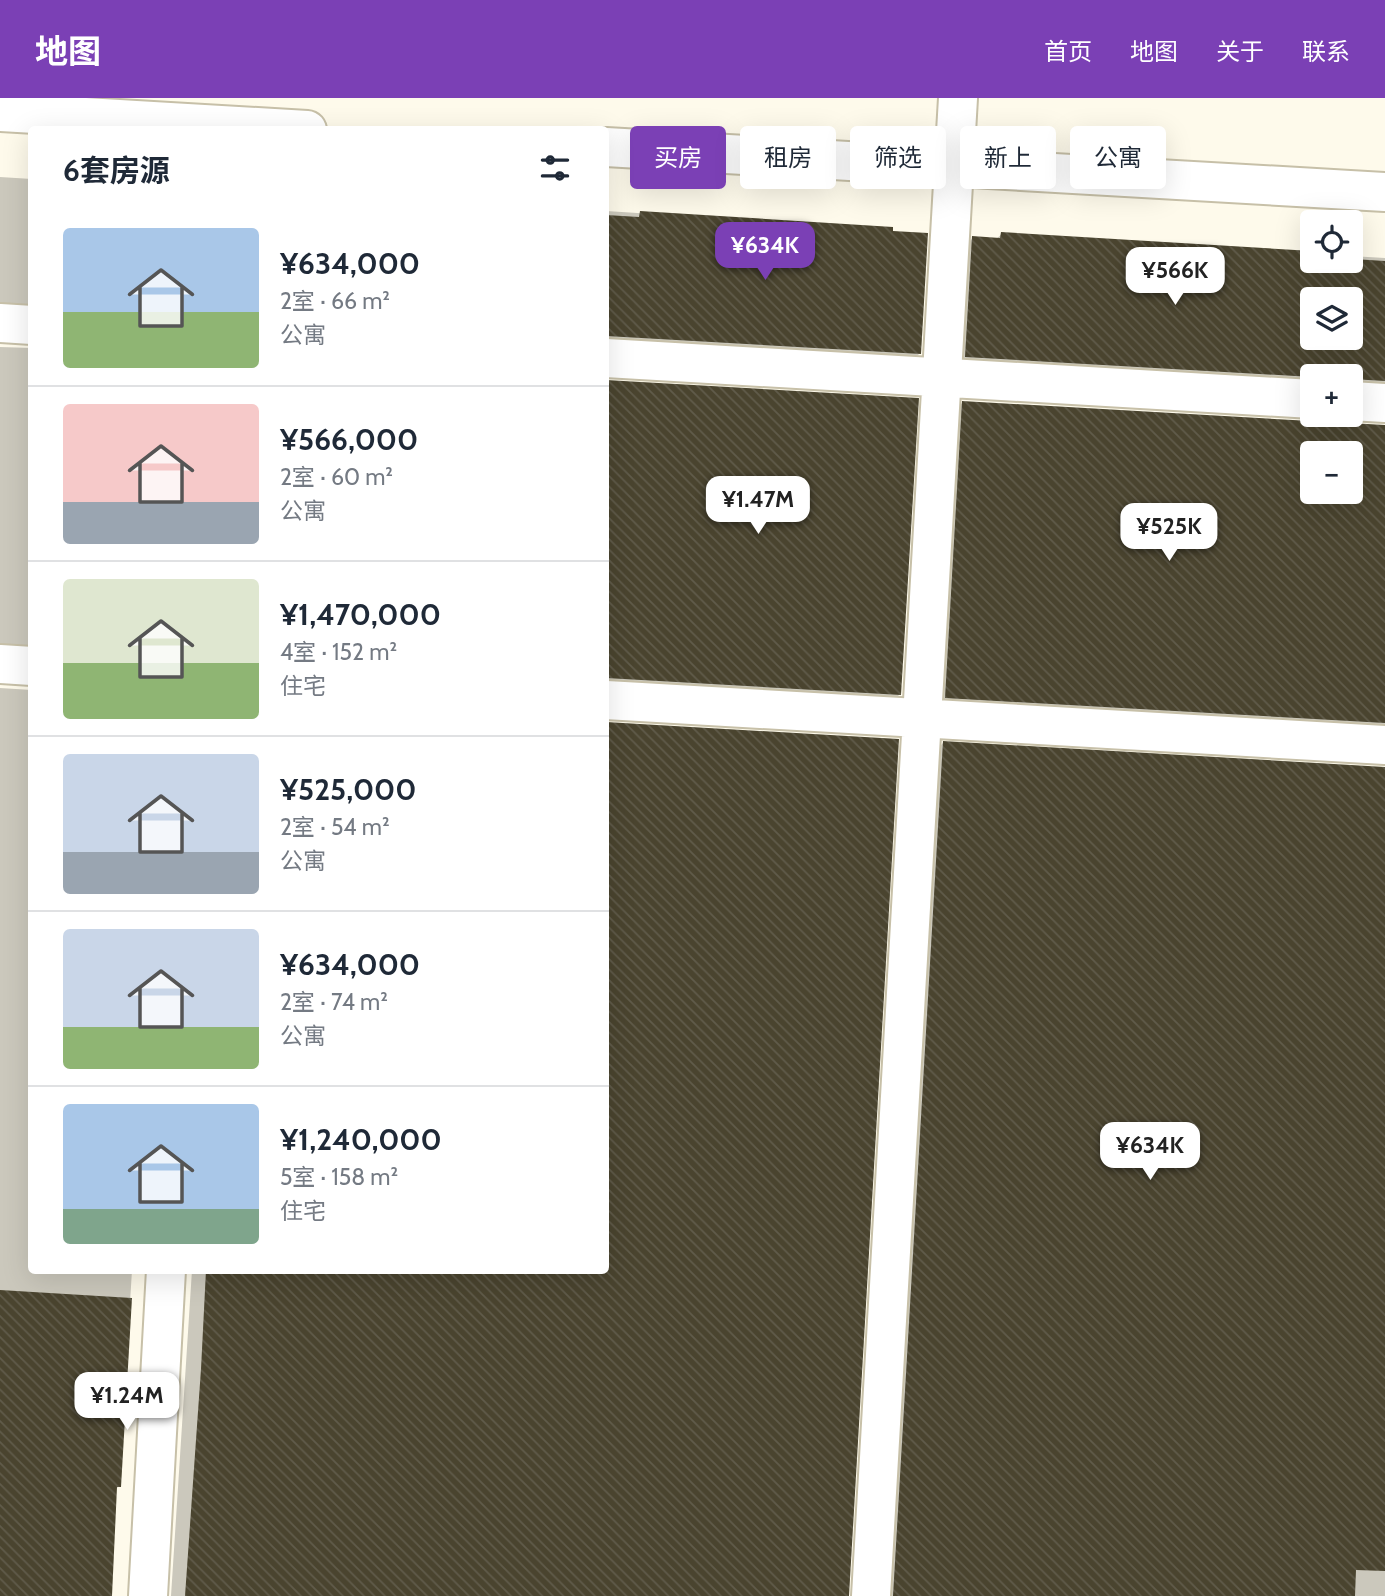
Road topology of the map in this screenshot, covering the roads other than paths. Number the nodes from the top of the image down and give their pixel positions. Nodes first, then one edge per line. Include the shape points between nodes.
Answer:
1 (958, 98) edge
2 (0, 112) edge
3 (230, 118) edge
4 (281, 126) edge
5 (609, 147) edge
6 (954, 167) junction
7 (1385, 192) edge
8 (0, 323) edge
9 (28, 325) edge
10 (609, 358) edge
11 (942, 377) junction
12 (1300, 398) edge
13 (1363, 402) edge
14 (1385, 403) edge
15 (0, 664) edge
16 (28, 666) edge
17 (609, 699) edge
18 (922, 718) junction
19 (1385, 745) edge
20 (166, 1274) edge
21 (148, 1596) edge
22 (871, 1596) edge

1 - 6 street
2 - 3 street
3 - 4 street
5 - 6 street
6 - 7 street
6 - 11 street
8 - 9 street
10 - 11 street
11 - 12 street
11 - 18 street
13 - 14 street
15 - 16 street
17 - 18 street
18 - 19 street
18 - 22 street
20 - 21 street

